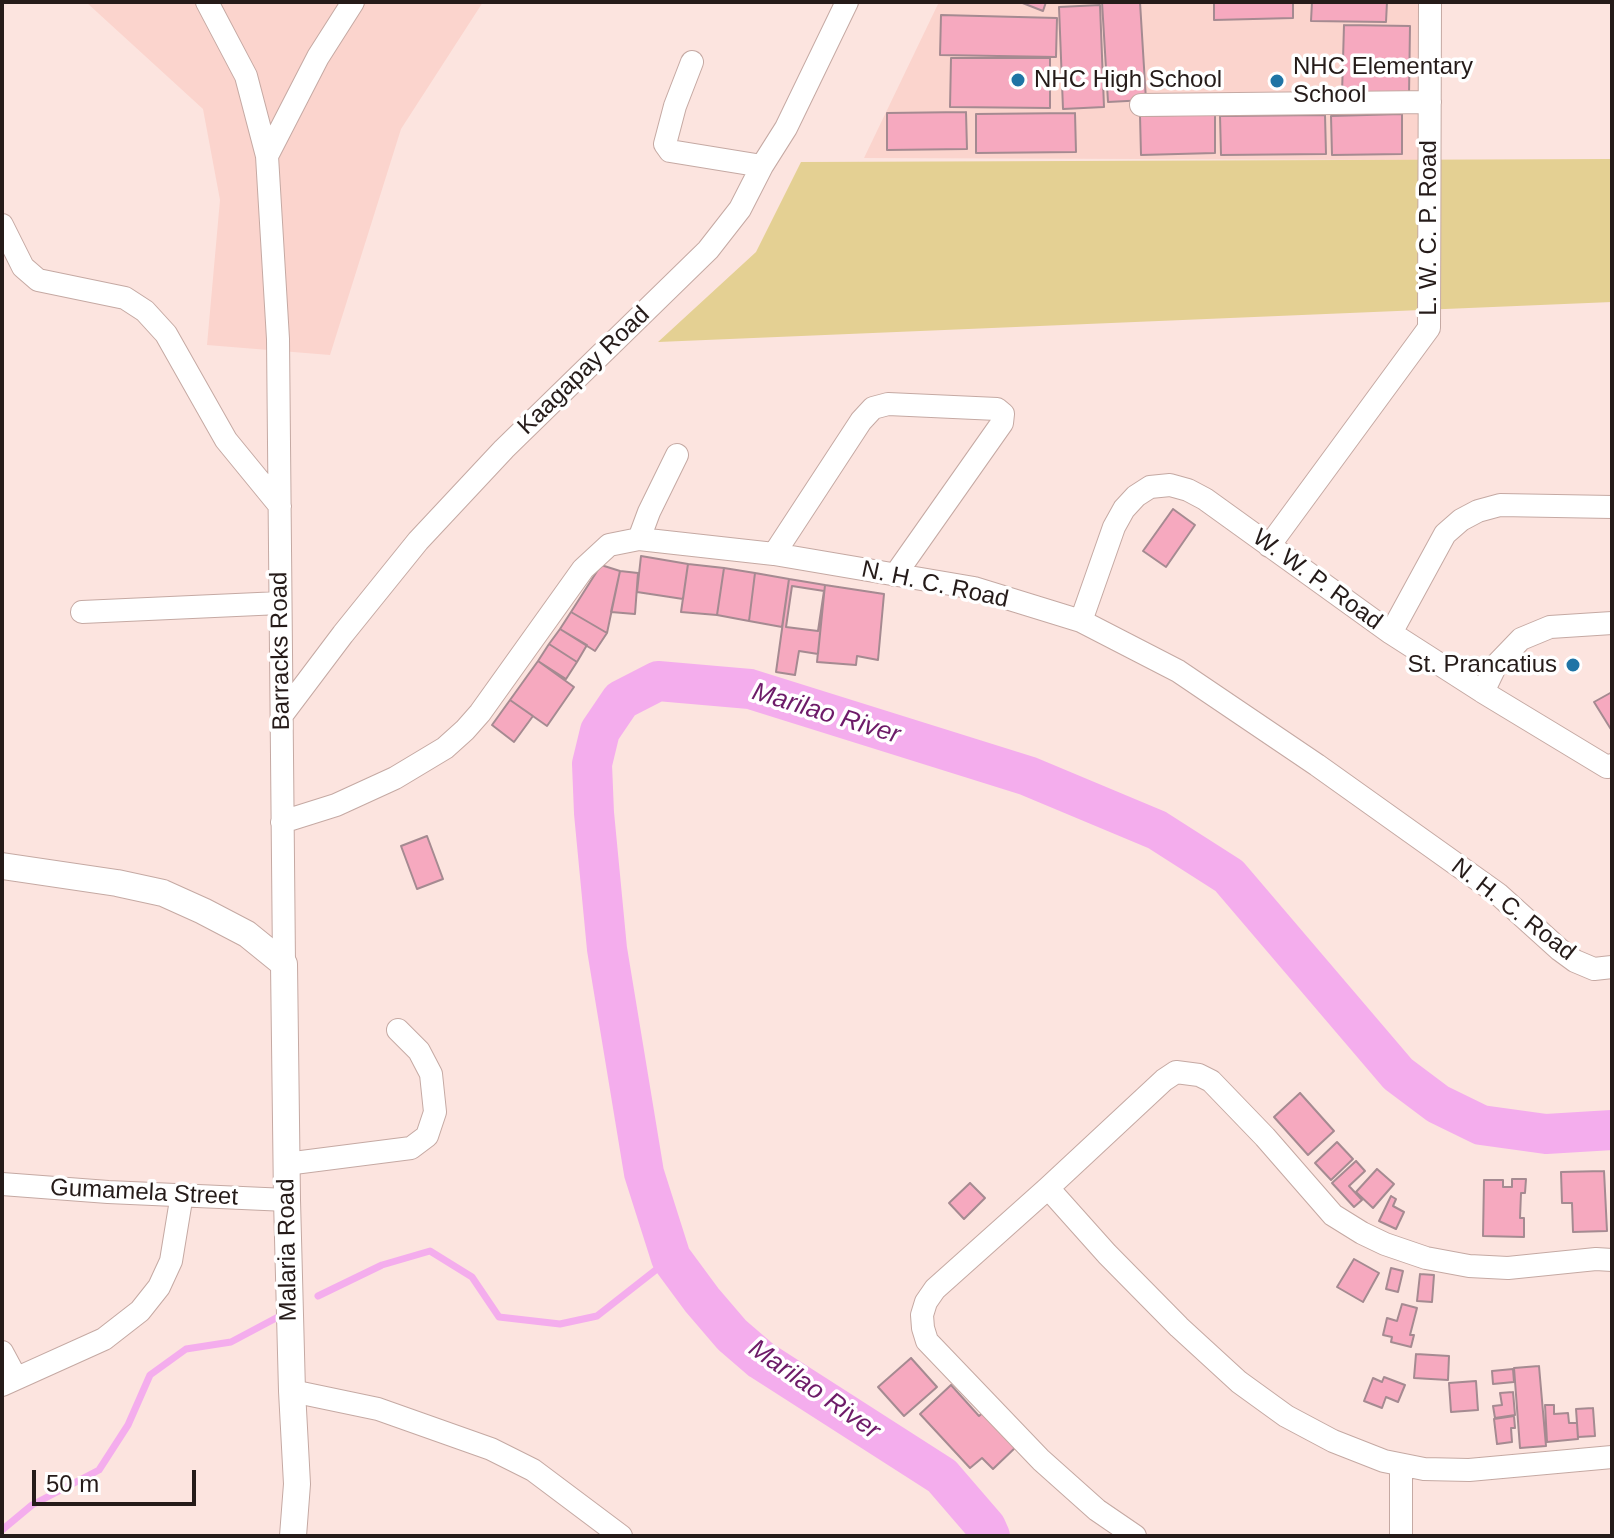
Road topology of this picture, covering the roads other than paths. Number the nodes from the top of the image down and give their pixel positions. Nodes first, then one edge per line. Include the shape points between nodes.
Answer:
1 (209, 2) edge
2 (353, 2) edge
3 (847, 2) edge
4 (1430, 2) edge
5 (692, 62) dead end
6 (1430, 102) junction
7 (1141, 105) dead end
8 (267, 156) junction
9 (762, 166) junction
10 (2, 225) edge
11 (677, 455) dead end
12 (280, 506) junction
13 (1612, 507) edge
14 (639, 539) junction
15 (1269, 546) junction
16 (774, 554) junction
17 (895, 575) junction
18 (280, 603) junction
19 (82, 612) dead end
20 (1081, 621) junction
21 (1612, 623) edge
22 (1391, 633) junction
23 (1483, 692) junction
24 (282, 715) junction
25 (1610, 770) edge
26 (282, 822) junction
27 (2, 866) edge
28 (284, 964) junction
29 (1603, 968) edge
30 (398, 1030) dead end
31 (286, 1164) junction
32 (2, 1184) edge
33 (1048, 1188) junction
34 (182, 1194) junction
35 (287, 1200) junction
36 (1612, 1260) edge
37 (2, 1352) edge
38 (9, 1382) edge
39 (292, 1391) junction
40 (1612, 1457) edge
41 (1401, 1465) junction
42 (293, 1536) edge
43 (621, 1536) edge
44 (1135, 1536) edge
45 (1401, 1536) edge

1 - 8 street, Barracks Road via 246,76
2 - 8 street
3 - 9 street, Kaagapay Road
4 - 6 street, L. W. C. P. Road
5 - 9 street via 665,144 670,151
6 - 7 street
6 - 15 street, L. W. C. P. Road via 1429,328
8 - 12 street, Barracks Road via 278,339
9 - 24 street, Kaagapay Road via 740,209 708,250 504,449 418,541
10 - 12 street via 23,267 38,280 125,298 145,311 166,334 226,440
11 - 14 street
12 - 18 street, Barracks Road
13 - 22 street via 1500,505 1461,520 1445,534
14 - 16 street, N. H. C. Road
14 - 26 street, N. H. C. Road via 609,545 583,569 480,713 445,748 348,800
15 - 20 street, W. W. P. Road via 1188,490 1150,487 1124,509 1114,527
15 - 22 street, W. W. P. Road
16 - 17 street, N. H. C. Road
16 - 17 street via 873,408 888,404 997,409 1002,423
17 - 20 street, N. H. C. Road via 974,588
18 - 19 street
18 - 24 street, Barracks Road
20 - 29 street, N. H. C. Road via 1178,671 1498,894 1575,961
21 - 23 street via 1550,627 1521,639 1496,665
22 - 23 street, W. W. P. Road
23 - 25 street, W. W. P. Road
24 - 26 street, Barracks Road
26 - 28 street, Barracks Road
27 - 28 main road via 163,893 247,934
28 - 31 main road, Malaria Road
30 - 31 street via 419,1051 431,1074 435,1112 427,1136 411,1148
31 - 35 main road, Malaria Road
32 - 34 street, Gumamela Street
33 - 36 street via 1164,1080 1187,1072 1211,1081 1333,1215 1385,1244 1469,1266
33 - 41 street via 1107,1254 1239,1382 1333,1441
33 - 44 street via 935,1289 926,1302 923,1328 927,1341 1041,1460
34 - 35 street, Gumamela Street
34 - 38 street via 171,1261 140,1311 104,1339
35 - 39 main road, Malaria Road
37 - 38 street
39 - 42 main road, Malaria Road via 297,1484
39 - 43 street via 378,1409 491,1449 533,1470
40 - 41 street via 1469,1470
41 - 45 street

